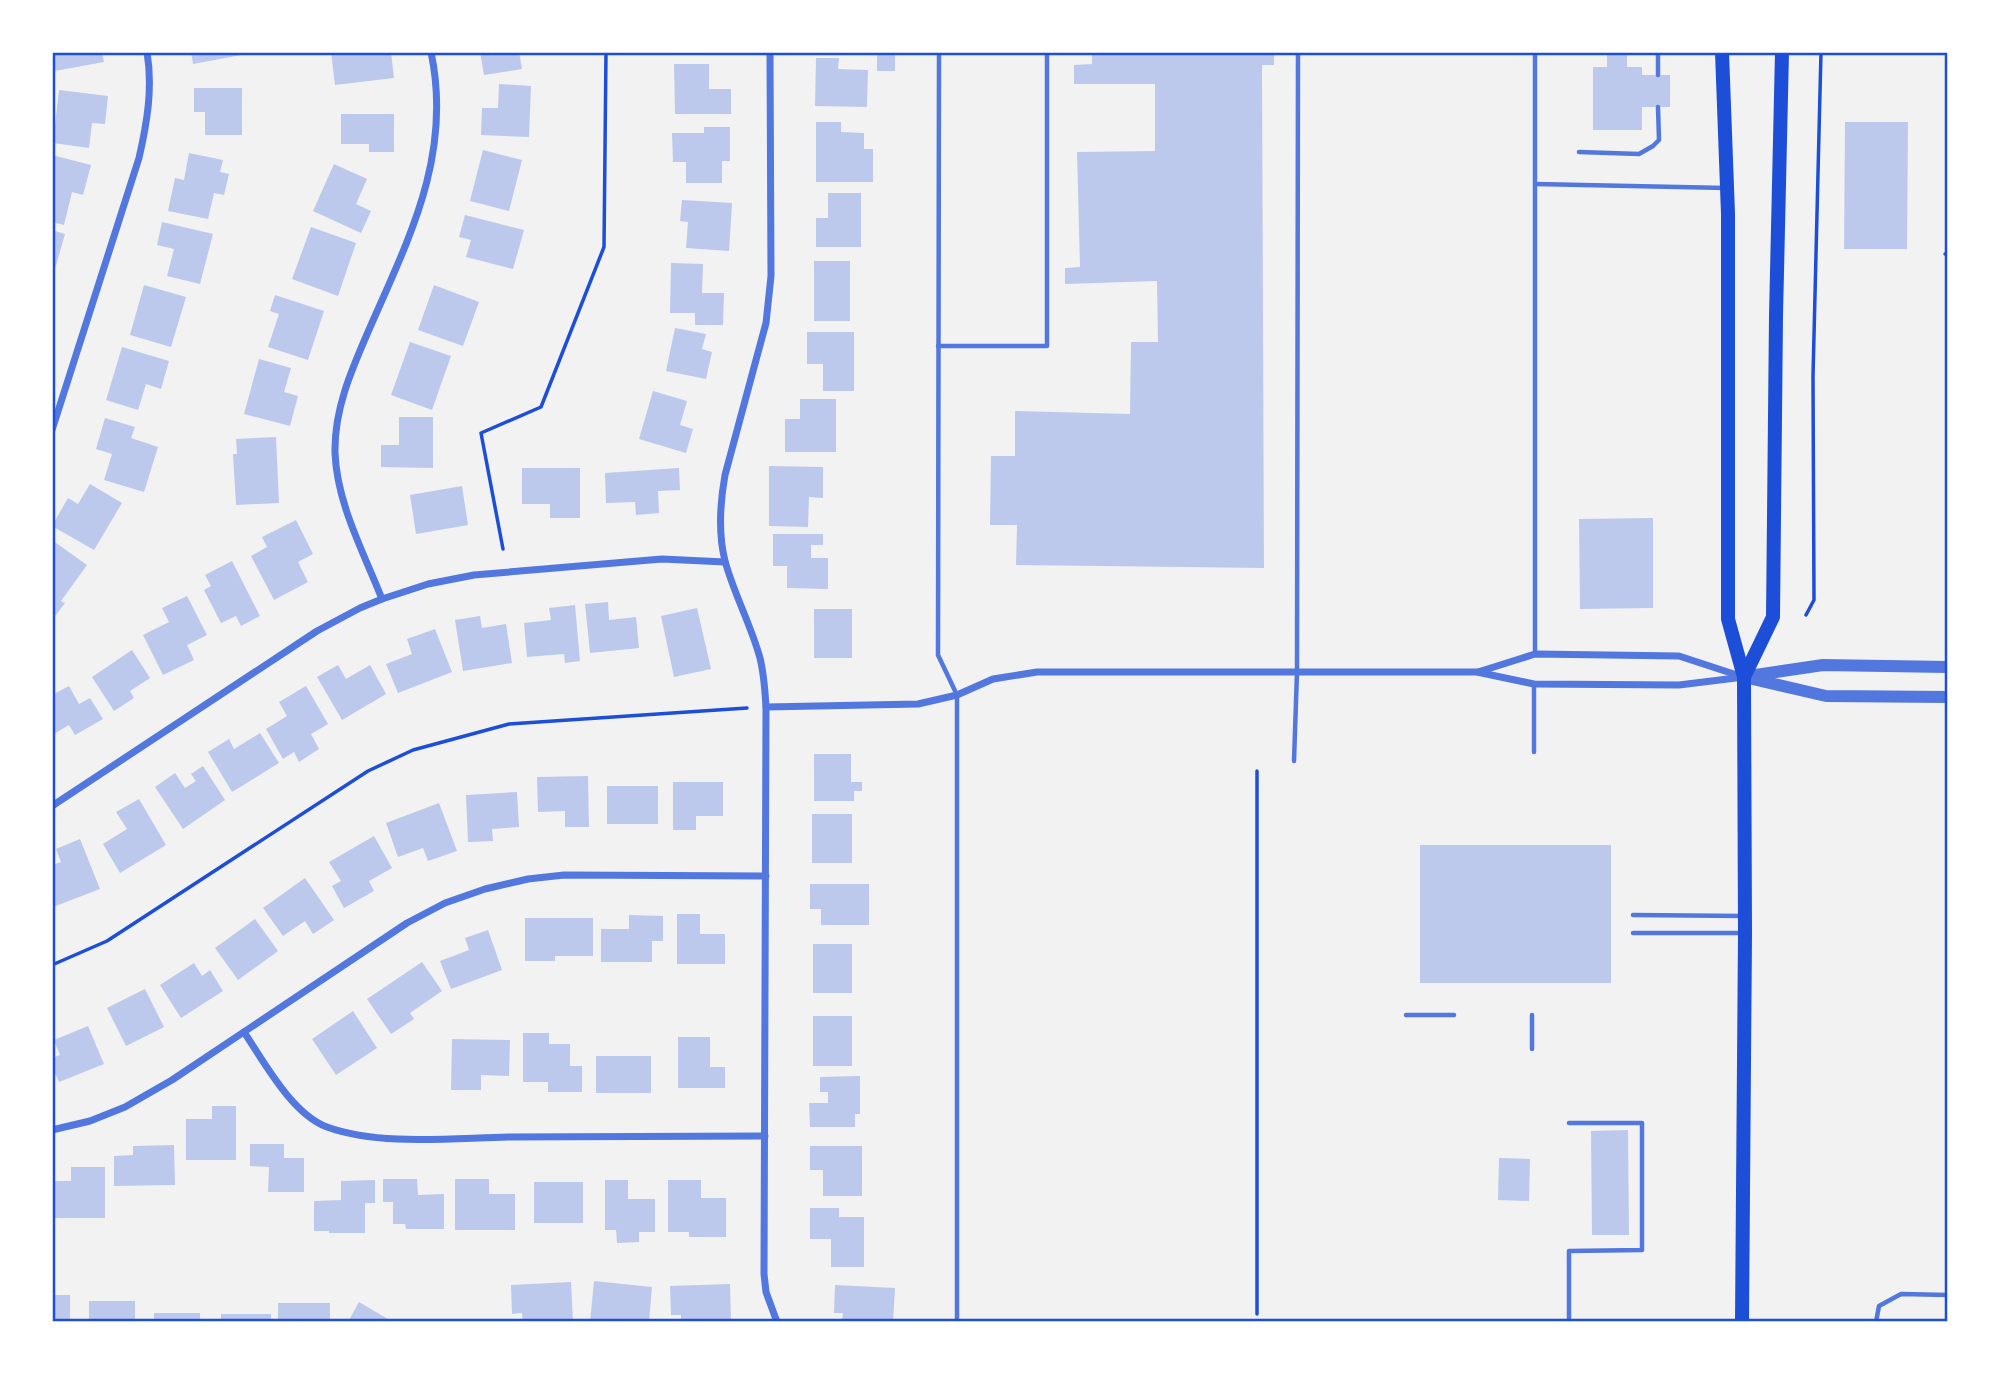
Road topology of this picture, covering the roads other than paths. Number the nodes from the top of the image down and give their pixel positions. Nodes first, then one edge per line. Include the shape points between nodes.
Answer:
1 (147, 52) edge
2 (431, 52) edge
3 (770, 52) edge
4 (939, 52) edge
5 (1047, 52) edge
6 (1298, 52) edge
7 (1535, 52) edge
8 (1658, 52) edge
9 (1722, 52) edge
10 (1782, 52) edge
11 (1658, 75) dead end
12 (1658, 107) dead end
13 (1579, 152) dead end
14 (1535, 184) junction
15 (1727, 188) junction
16 (938, 346) junction
17 (52, 430) edge
18 (725, 562) junction
19 (382, 599) junction
20 (1535, 654) junction
21 (1948, 667) edge
22 (1297, 672) junction
23 (1477, 672) junction
24 (1744, 677) junction
25 (1534, 684) junction
26 (957, 695) junction
27 (1948, 697) edge
28 (766, 706) junction
29 (1534, 752) dead end
30 (1294, 761) dead end
31 (52, 806) edge
32 (766, 876) junction
33 (1633, 915) dead end
34 (1745, 916) junction
35 (1633, 933) dead end
36 (1745, 933) junction
37 (1406, 1015) dead end
38 (1454, 1015) dead end
39 (1532, 1015) dead end
40 (244, 1032) junction
41 (1532, 1049) dead end
42 (1569, 1123) dead end
43 (52, 1130) edge
44 (765, 1136) junction
45 (1948, 1295) edge
46 (777, 1321) edge
47 (957, 1321) edge
48 (1569, 1321) edge
49 (1742, 1321) edge
50 (1876, 1321) edge

1 - 17 street via 147,122 139,158
2 - 19 street via 437,101 430,177 415,225 350,373 336,428 335,453 344,505
3 - 18 street via 771,276 766,323 725,475 721,512
4 - 16 lane
5 - 16 lane via 1047,346
6 - 22 lane
7 - 14 lane
8 - 11 lane
9 - 15 main road
10 - 24 main road via 1773,617
12 - 13 lane via 1659,140 1646,150
14 - 15 lane
14 - 20 lane
15 - 24 main road via 1728,619
16 - 26 lane via 938,655
18 - 19 street via 662,559 474,575
18 - 28 street via 759,657
19 - 31 street via 317,631
20 - 23 street
20 - 24 street via 1679,656
21 - 24 street via 1823,665
22 - 23 street
22 - 26 street via 1037,672 993,679
22 - 30 lane
23 - 25 street
24 - 25 street via 1679,685
24 - 27 street via 1826,696
24 - 34 main road
25 - 29 lane
26 - 28 street via 907,705
26 - 47 lane
28 - 32 street
32 - 40 street via 564,875 485,889 407,923
32 - 44 street
33 - 34 lane
34 - 36 main road
35 - 36 lane
36 - 49 main road
37 - 38 lane
39 - 41 lane
40 - 43 street via 125,1107
40 - 44 street via 299,1108 326,1127 378,1139
42 - 48 lane via 1642,1123 1642,1250 1569,1251
44 - 46 street via 764,1274
45 - 50 lane via 1901,1294 1880,1306

